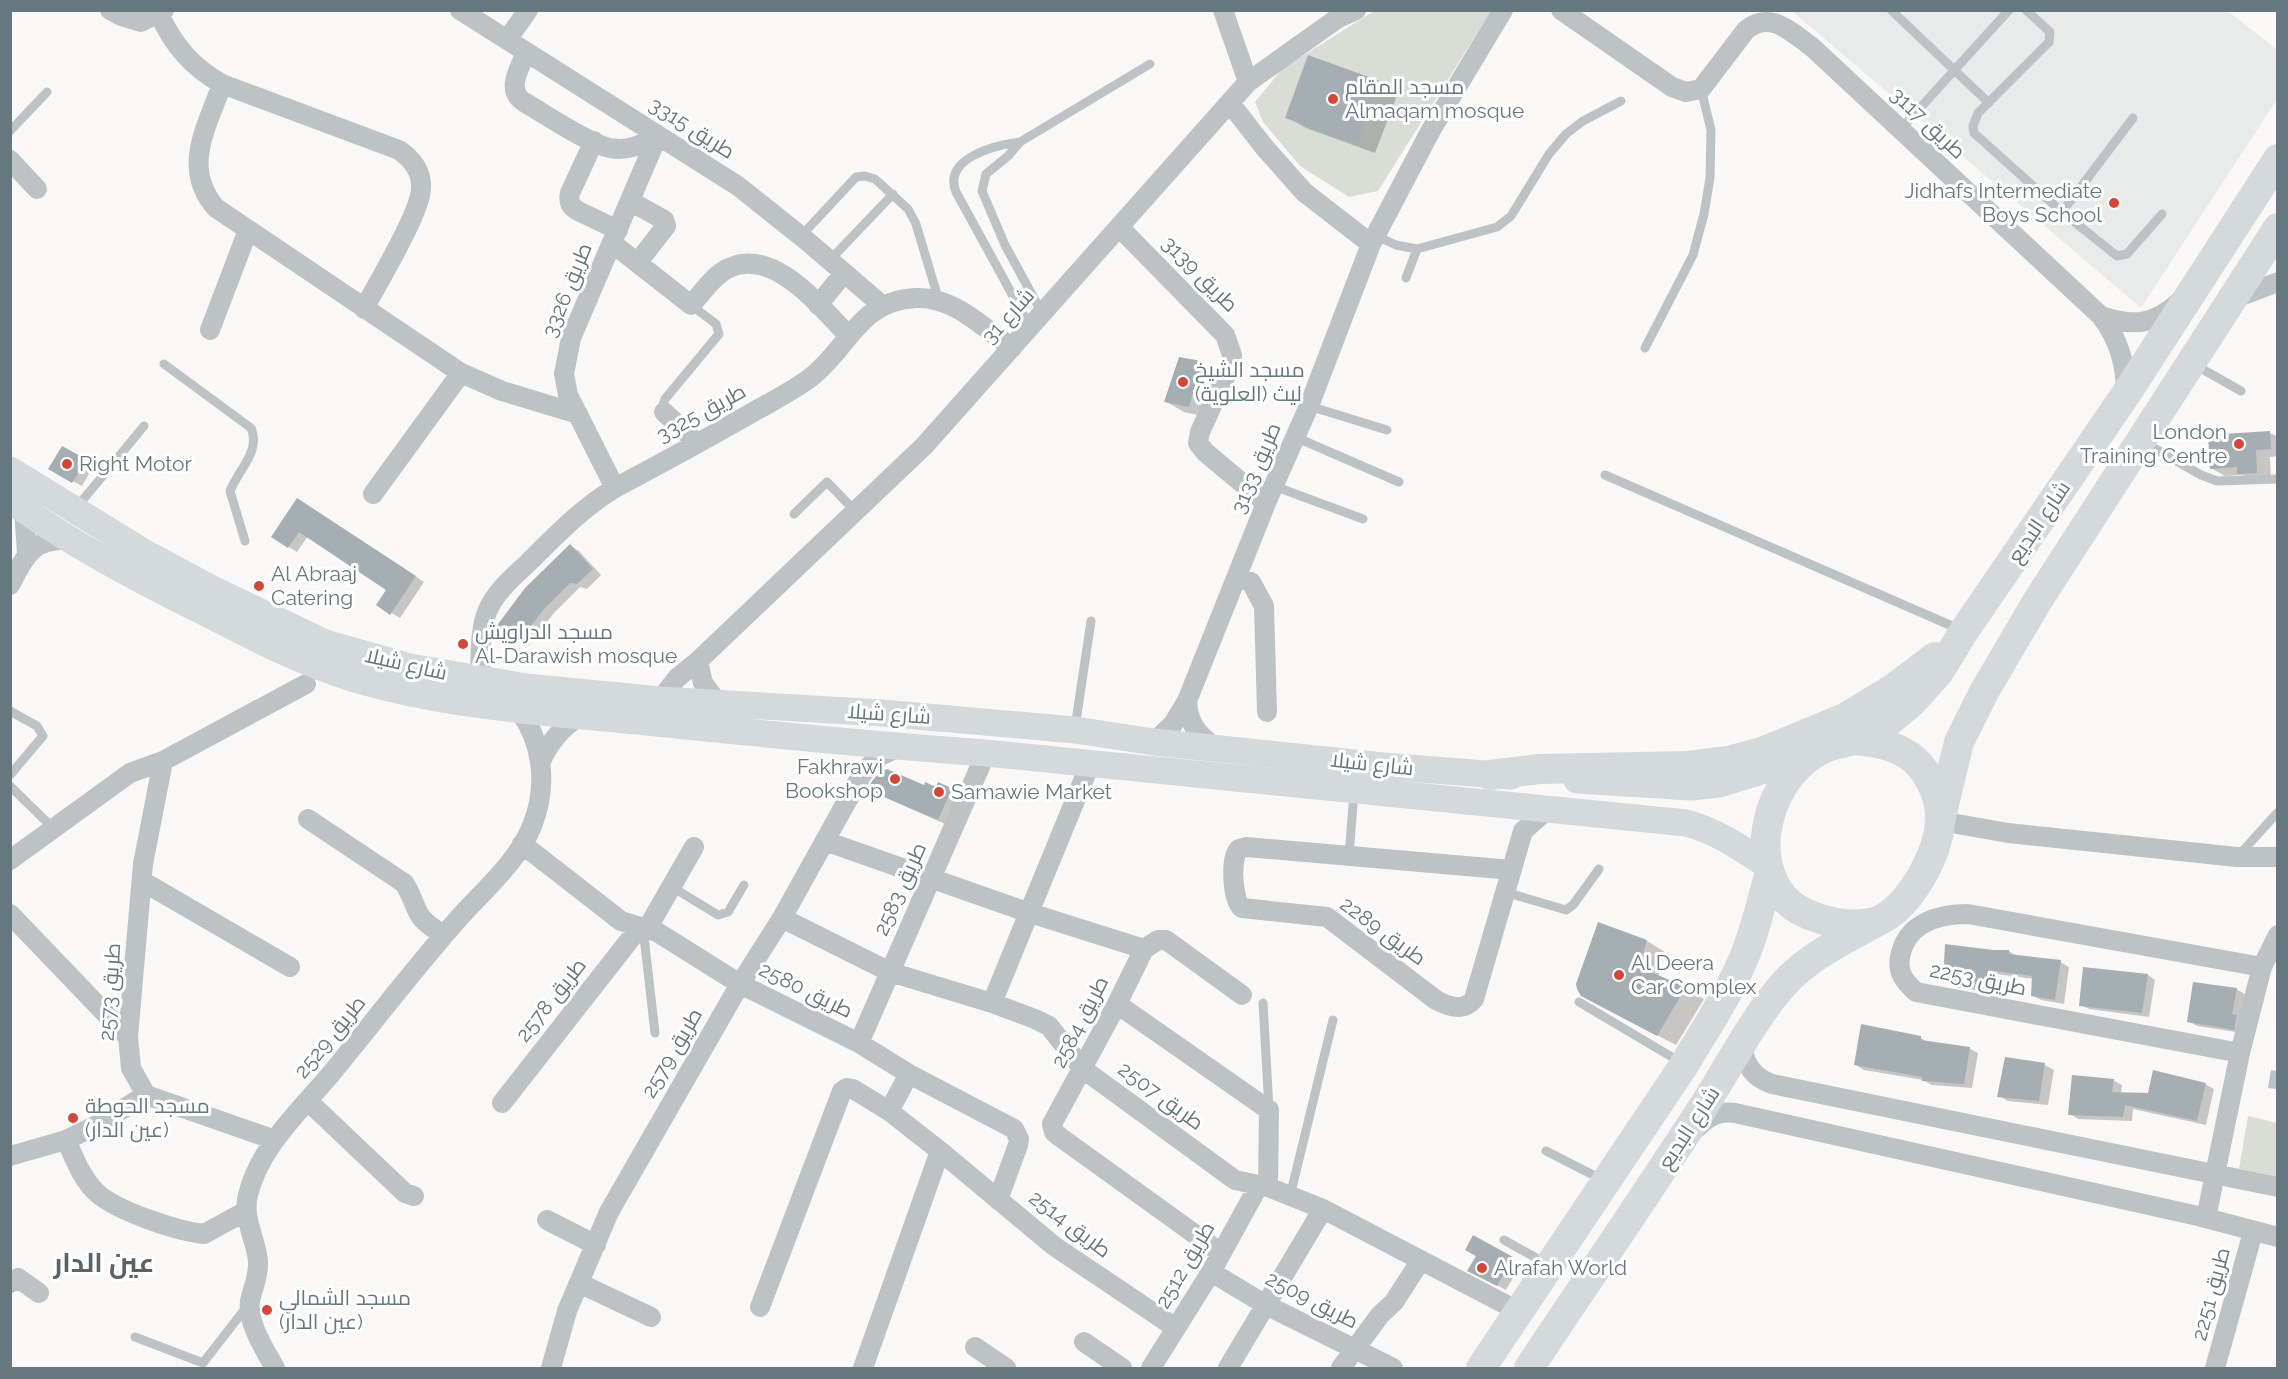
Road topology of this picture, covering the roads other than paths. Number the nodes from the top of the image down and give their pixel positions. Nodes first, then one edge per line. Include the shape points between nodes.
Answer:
1 (110, 10) edge
2 (460, 10) edge
3 (528, 10) edge
4 (1223, 10) edge
5 (1356, 10) edge
6 (1503, 10) edge
7 (1561, 10) edge
8 (1891, 10) edge
9 (2009, 10) edge
10 (2026, 10) edge
11 (162, 12) edge
12 (1336, 14) edge
13 (507, 40) junction
14 (526, 52) junction
15 (1150, 64) dead end
16 (1955, 70) junction
17 (1248, 82) junction
18 (222, 84) junction
19 (1701, 89) junction
20 (47, 92) dead end
21 (1621, 101) dead end
22 (1230, 103) junction
23 (1989, 103) junction
24 (2133, 118) dead end
25 (1900, 130) junction
26 (10, 131) edge
27 (658, 135) junction
28 (594, 141) junction
29 (1020, 142) junction
30 (2277, 159) edge
31 (10, 160) edge
32 (37, 189) dead end
33 (893, 194) junction
34 (630, 201) junction
35 (2062, 212) junction
36 (2162, 214) dead end
37 (1120, 228) junction
38 (2277, 228) edge
39 (248, 230) junction
40 (615, 236) junction
41 (801, 236) junction
42 (1373, 240) junction
43 (1417, 249) junction
44 (638, 262) junction
45 (837, 267) junction
46 (1406, 278) dead end
47 (2277, 282) edge
48 (2191, 291) junction
49 (2233, 299) junction
50 (939, 301) junction
51 (691, 304) junction
52 (818, 305) junction
53 (883, 306) junction
54 (364, 309) junction
55 (2101, 316) junction
56 (1036, 321) junction
57 (210, 330) dead end
58 (848, 335) junction
59 (1012, 348) junction
60 (1645, 348) dead end
61 (2191, 363) junction
62 (164, 364) dead end
63 (461, 373) junction
64 (2241, 391) dead end
65 (2126, 394) junction
66 (1309, 406) junction
67 (664, 412) joint
68 (578, 414) junction
69 (144, 426) dead end
70 (1388, 430) dead end
71 (1295, 437) junction
72 (2141, 440) junction
73 (698, 443) junction
74 (10, 470) edge
75 (1605, 475) dead end
76 (2277, 479) edge
77 (1399, 482) dead end
78 (615, 488) junction
79 (373, 494) dead end
80 (1270, 495) junction
81 (17, 505) edge
82 (74, 510) junction
83 (856, 512) junction
84 (794, 514) dead end
85 (1363, 519) dead end
86 (71, 540) junction
87 (245, 541) dead end
88 (27, 554) junction
89 (1237, 578) junction
90 (10, 585) edge
91 (1091, 621) dead end
92 (1964, 631) junction
93 (698, 661) junction
94 (480, 680) junction
95 (306, 684) dead end
96 (660, 699) junction
97 (1187, 701) junction
98 (717, 702) junction
99 (519, 710) junction
100 (10, 711) edge
101 (1267, 712) dead end
102 (580, 716) junction
103 (1075, 730) junction
104 (1855, 740) junction
105 (840, 742) junction
106 (1154, 742) junction
107 (899, 747) junction
108 (1215, 747) junction
109 (986, 753) junction
110 (1811, 756) junction
111 (163, 761) junction
112 (541, 761) junction
113 (1090, 764) junction
114 (862, 774) junction
115 (1490, 774) junction
116 (10, 775) edge
117 (10, 786) edge
118 (1354, 790) junction
119 (1507, 805) junction
120 (1548, 809) junction
121 (2277, 812) edge
122 (308, 819) dead end
123 (1940, 821) junction
124 (53, 828) junction
125 (1523, 831) junction
126 (825, 841) junction
127 (522, 844) junction
128 (694, 847) dead end
129 (1349, 856) junction
130 (2237, 857) junction
131 (2277, 857) edge
132 (10, 860) edge
133 (1599, 869) dead end
134 (1769, 869) junction
135 (1512, 870) junction
136 (931, 878) junction
137 (142, 881) junction
138 (744, 885) dead end
139 (672, 887) junction
140 (1505, 892) junction
141 (1030, 913) junction
142 (10, 914) edge
143 (782, 918) junction
144 (1880, 920) junction
145 (643, 928) junction
146 (2277, 934) edge
147 (444, 935) junction
148 (1144, 949) junction
149 (290, 967) dead end
150 (2262, 967) junction
151 (890, 972) junction
152 (740, 984) junction
153 (1242, 995) dead end
154 (1579, 1002) dead end
155 (992, 1003) junction
156 (1263, 1003) dead end
157 (1117, 1004) junction
158 (1333, 1020) dead end
159 (655, 1033) dead end
160 (128, 1037) junction
161 (859, 1043) junction
162 (1741, 1044) junction
163 (2240, 1053) junction
164 (1684, 1065) junction
165 (1083, 1069) junction
166 (909, 1074) junction
167 (146, 1095) junction
168 (309, 1102) junction
169 (502, 1103) dead end
170 (1269, 1110) junction
171 (889, 1111) junction
172 (66, 1140) junction
173 (275, 1140) junction
174 (940, 1151) junction
175 (1546, 1151) dead end
176 (10, 1156) edge
177 (2216, 1173) junction
178 (1658, 1174) junction
179 (1605, 1181) junction
180 (1264, 1186) junction
181 (2277, 1187) edge
182 (414, 1196) dead end
183 (1290, 1196) junction
184 (998, 1200) junction
185 (1323, 1209) junction
186 (246, 1211) junction
187 (2206, 1218) junction
188 (547, 1220) dead end
189 (2253, 1232) junction
190 (2277, 1237) edge
191 (1504, 1240) dead end
192 (596, 1245) junction
193 (1221, 1253) junction
194 (1421, 1260) junction
195 (1549, 1265) junction
196 (1211, 1272) junction
197 (10, 1283) edge
198 (579, 1283) junction
199 (39, 1293) dead end
200 (250, 1303) junction
201 (1266, 1305) junction
202 (760, 1307) dead end
203 (1518, 1311) junction
204 (651, 1317) dead end
205 (1176, 1328) junction
206 (135, 1337) dead end
207 (1084, 1342) dead end
208 (975, 1347) dead end
209 (1354, 1349) junction
210 (207, 1366) edge
211 (1155, 1367) edge
212 (275, 1368) edge
213 (551, 1368) edge
214 (863, 1368) edge
215 (1006, 1368) edge
216 (1122, 1368) edge
217 (1228, 1368) edge
218 (1341, 1368) edge
219 (1393, 1368) edge
220 (1481, 1368) edge
221 (1529, 1368) edge
222 (2215, 1368) edge

1 - 11 street via 141,22
2 - 13 street, طريق 3315
3 - 13 street
4 - 17 street
5 - 12 street, شارع 31
6 - 42 street, طريق 3133 via 1431,130
7 - 19 street via 1672,87 1686,92
8 - 16 lane
9 - 16 lane
10 - 23 lane via 2050,32 2049,42
11 - 18 street via 177,48
12 - 17 street, شارع 31
13 - 14 street, طريق 3315
14 - 27 street, طريق 3315
14 - 28 street via 514,83 516,94
15 - 29 lane
16 - 23 lane
16 - 25 lane
17 - 22 street, شارع 31
18 - 39 street via 201,146 198,173 207,198
18 - 54 street via 389,146 408,156 415,165 422,185 418,207
19 - 25 street, طريق 3117 via 1746,30 1755,23 1770,21 1812,47
19 - 60 lane via 1712,130 1704,214 1693,255
20 - 26 lane
21 - 43 lane via 1566,134 1505,222
22 - 37 street, شارع 31
22 - 42 street via 1304,192
23 - 35 lane via 1975,119 1974,133
24 - 35 lane
25 - 55 street, طريق 3117
27 - 28 street via 627,149 610,148
27 - 34 street, طريق 3326
27 - 41 street, طريق 3315 via 738,186
28 - 40 street via 568,200 572,207
29 - 56 lane via 986,174 982,191
29 - 56 lane via 976,155 960,165 953,181 956,192
30 - 48 main road, شارع البديع
31 - 32 street
33 - 41 lane via 875,179 856,177
33 - 45 lane
33 - 50 lane via 916,224
34 - 40 street, طريق 3326
34 - 44 street via 664,220 666,226
35 - 36 lane via 2121,257
37 - 56 street, شارع 31
37 - 80 street, طريق 3139 via 1225,335 1232,355 1230,366 1198,443 1205,452
38 - 49 main road, شارع البديع
39 - 54 street
39 - 57 street
40 - 44 street, طريق 3326
40 - 68 street, طريق 3326 via 567,354 564,374 568,395
41 - 45 street, طريق 3315
42 - 43 lane
42 - 66 street, طريق 3133
43 - 46 lane
44 - 51 street, طريق 3326
45 - 52 street
45 - 53 street, طريق 3315
47 - 49 street
48 - 55 street, طريق 3117 via 2175,306 2140,324 2120,323
48 - 65 main road, شارع البديع
49 - 61 main road, شارع البديع
50 - 53 street, طريق 3325 via 919,298
50 - 59 street, طريق 3325 via 958,309
51 - 52 street via 727,269 753,265 778,271
51 - 67 lane via 716,324 719,334 665,399
52 - 58 street
53 - 58 street, طريق 3325
54 - 63 street
55 - 65 street via 2118,344
56 - 59 street, شارع 31
58 - 73 street, طريق 3325 via 811,377
59 - 83 street, شارع 31 via 924,446
61 - 64 lane
61 - 72 main road, شارع البديع
62 - 87 lane via 251,428 254,447 230,491
63 - 68 street via 502,391
63 - 79 street
65 - 92 main road, شارع البديع
66 - 70 lane
66 - 71 street, طريق 3133
67 - 73 street
68 - 78 street, طريق 3326
69 - 82 lane
71 - 77 lane
71 - 80 street, طريق 3133
72 - 76 lane via 2217,481
72 - 123 main road, شارع البديع via 2038,600 1986,690 1959,742
73 - 78 street, طريق 3325
74 - 82 main road, شارع شيلا
75 - 92 lane
78 - 94 street, طريق 3325 via 568,523 495,597 484,622
80 - 85 lane
80 - 89 street, طريق 3133
81 - 86 main road, شارع شيلا
81 - 88 street
82 - 94 main road, شارع شيلا via 210,588 325,643 410,667
83 - 84 lane via 827,482
83 - 93 street, شارع 31
86 - 88 street via 52,541
86 - 99 main road, شارع شيلا via 124,572 307,663 402,691
88 - 90 street
89 - 97 street, طريق 3133
89 - 101 street via 1251,582 1264,606
91 - 103 lane
92 - 104 main road, شارع البديع via 1939,672 1911,703 1888,722
92 - 115 main road via 1872,703 1762,752 1688,766 1539,769
93 - 96 street, شارع 31
93 - 98 street via 703,683
94 - 96 main road, شارع شيلا
95 - 111 street
96 - 98 main road, شارع شيلا
97 - 106 street, طريق 3133 via 1173,724
97 - 108 street via 1192,727
98 - 103 main road, شارع شيلا
99 - 102 main road, شارع شيلا
99 - 112 street, طريق 2529 via 534,734
100 - 116 lane via 38,726 43,736
102 - 105 main road, شارع شيلا
102 - 112 street, طريق 2529 via 559,732
103 - 106 main road, شارع شيلا
104 - 110 main road via 1828,746
104 - 123 main road via 1893,748 1916,761 1931,784
105 - 107 main road, شارع شيلا
105 - 114 street
106 - 108 main road, شارع شيلا
107 - 109 main road, شارع شيلا
107 - 114 street, طريق 2579 via 878,757
108 - 115 main road, شارع شيلا
109 - 113 main road, شارع شيلا
109 - 136 street, طريق 2583
110 - 115 main road, شارع شيلا via 1719,784 1691,788
110 - 134 main road via 1791,774 1774,801 1767,833
111 - 124 street via 130,773
111 - 137 street, طريق 2573
112 - 127 street, طريق 2529 via 537,813
113 - 118 main road, شارع شيلا
113 - 141 street
114 - 126 street, طريق 2579
117 - 124 lane
118 - 119 main road, شارع شيلا
118 - 129 lane
119 - 120 main road, شارع شيلا
119 - 125 street
120 - 125 street
120 - 134 main road, شارع شيلا via 1706,828
121 - 130 lane
122 - 147 street via 404,883 423,920
123 - 130 street via 2008,833
123 - 144 main road via 1928,866 1915,887
124 - 132 street
125 - 135 street, طريق 2289
126 - 136 street
126 - 143 street, طريق 2579
127 - 145 street, طريق 2580 via 621,921
127 - 147 street, طريق 2529
128 - 139 street, طريق 2578
129 - 135 street, طريق 2289
129 - 140 street, طريق 2289 via 1239,849 1234,858 1236,901 1246,910 1327,917 1436,1000 1453,1007 1464,1007 1474,999
130 - 131 street
133 - 140 lane via 1566,910
134 - 144 main road via 1782,896 1807,914 1830,922
134 - 164 main road, شارع البديع via 1738,971
135 - 140 street, طريق 2289
136 - 141 street
136 - 151 street, طريق 2583
137 - 149 street
137 - 160 street, طريق 2573
138 - 139 lane via 728,912 718,915
139 - 145 street, طريق 2578
141 - 148 street
141 - 155 street
142 - 160 street
143 - 151 street, طريق 2507
143 - 152 street, طريق 2579
144 - 162 main road, شارع البديع via 1803,966 1783,985
145 - 152 street, طريق 2580 via 667,937
145 - 159 lane
145 - 169 street, طريق 2578
146 - 150 street
147 - 168 street, طريق 2529
148 - 153 street via 1158,940 1166,940
148 - 157 street, طريق 2584
150 - 163 street
150 - 163 street, طريق 2253 via 1968,914 1933,919 1917,927 1902,944 1899,966 1904,981 1916,992
151 - 155 street, طريق 2507
151 - 161 street, طريق 2583
152 - 161 street, طريق 2580
152 - 192 street, طريق 2579 via 609,1212
154 - 164 lane
155 - 165 street, طريق 2507 via 1049,1026
156 - 170 lane
157 - 165 street, طريق 2584
157 - 170 street
158 - 183 lane
160 - 167 street, طريق 2573 via 131,1068
161 - 166 street, طريق 2580
162 - 177 street via 1748,1066 1772,1084
162 - 178 main road, شارع البديع
163 - 177 street
164 - 179 main road, شارع البديع
165 - 180 street, طريق 2507 via 1235,1180
165 - 193 street, طريق 2584 via 1055,1116 1054,1132
166 - 171 street
166 - 184 street, طريق 2580 via 1009,1126 1017,1134 1018,1145
167 - 172 street
167 - 173 street
168 - 173 street, طريق 2529
168 - 182 street via 405,1193
170 - 180 street
171 - 174 street, طريق 2514
171 - 202 street, طريق 2514 via 853,1089 842,1091
172 - 176 street
172 - 186 street via 96,1192 112,1204 147,1218 204,1234
173 - 186 street, طريق 2529 via 253,1177
174 - 184 street, طريق 2514
174 - 214 street
175 - 179 lane
177 - 181 street
177 - 187 street
178 - 187 street via 1705,1119 1725,1112
178 - 221 main road, شارع البديع
179 - 195 main road, شارع البديع
180 - 183 street, طريق 2507
180 - 193 street, طريق 2512
183 - 185 street, طريق 2507
184 - 205 street, طريق 2514 via 1054,1246
185 - 194 street, طريق 2507
185 - 201 street
186 - 200 street, طريق 2529 via 258,1259
187 - 189 street
188 - 192 street
189 - 190 street
189 - 222 street, طريق 2251
191 - 195 lane
192 - 198 street, طريق 2579
193 - 196 street, طريق 2512
194 - 203 street, طريق 2507
194 - 209 street via 1394,1302
195 - 203 main road, شارع البديع
196 - 201 street, طريق 2509
196 - 205 street, طريق 2512
197 - 199 street via 18,1278
198 - 204 street
198 - 213 street, طريق 2579
200 - 210 lane
200 - 212 street via 253,1322
201 - 209 street, طريق 2509
201 - 217 street
203 - 220 main road, شارع البديع
205 - 211 street, طريق 2512
206 - 210 lane
207 - 216 street
208 - 215 street
209 - 218 street
209 - 219 street, طريق 2509

